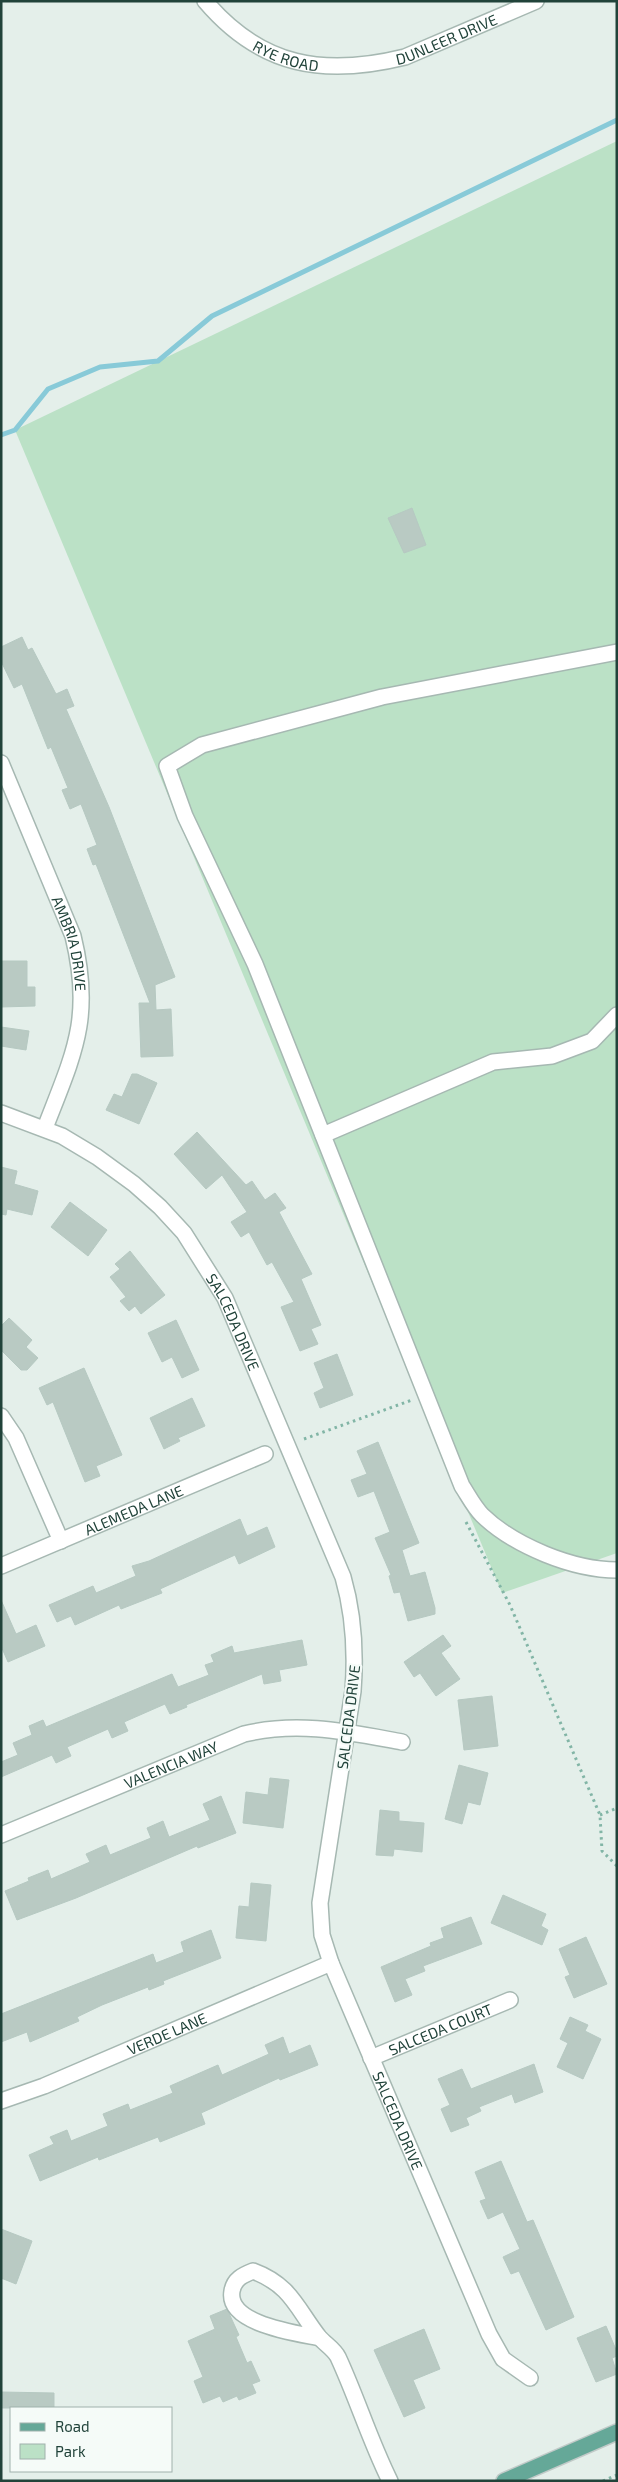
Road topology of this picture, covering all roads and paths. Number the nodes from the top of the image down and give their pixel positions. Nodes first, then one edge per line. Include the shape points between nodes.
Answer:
1 (205, 1) edge
2 (536, 1) edge
3 (522, 5) edge
4 (384, 62) joint
5 (617, 652) edge
6 (1, 763) edge
7 (617, 1016) edge
8 (1, 1113) edge
9 (46, 1128) junction
10 (323, 1135) junction
11 (426, 1395) junction
12 (410, 1400) junction
13 (414, 1409) dead end
14 (1, 1416) edge
15 (304, 1439) dead end
16 (265, 1454) dead end
17 (463, 1516) dead end
18 (61, 1542) junction
19 (1, 1566) edge
20 (617, 1570) edge
21 (347, 1732) junction
22 (402, 1742) dead end
23 (617, 1808) edge
24 (600, 1815) junction
25 (1, 1835) edge
26 (617, 1866) edge
27 (331, 1963) junction
28 (510, 2000) dead end
29 (371, 2058) junction
30 (1, 2101) edge
31 (320, 2338) junction
32 (530, 2378) dead end
33 (617, 2432) edge
34 (617, 2475) edge
35 (390, 2481) edge
36 (504, 2481) edge
37 (603, 2481) edge

1 - 4 street, RYE ROAD via 234,30 277,57 336,68
2 - 3 street, DUNLEER DRIVE
3 - 4 street, DUNLEER DRIVE via 405,57
5 - 10 street via 382,697 202,745 167,766 185,816 255,964
6 - 9 street, AMBRIA DRIVE via 73,936 80,963 81,1023 75,1050
7 - 10 street via 592,1041 552,1056 493,1062
8 - 9 street, SALCEDA DRIVE
9 - 21 street, SALCEDA DRIVE via 97,1157 160,1208 184,1233 225,1298 343,1577 352,1606 356,1662
10 - 11 street
11 - 12 path
11 - 20 street via 462,1486 482,1514 511,1536 549,1557
12 - 13 path
12 - 15 path
14 - 18 street via 16,1438
16 - 18 street, ALEMEDA LANE
17 - 24 path via 510,1605
18 - 19 street, ALEMEDA LANE
21 - 22 street, VALENCIA WAY
21 - 25 street, VALENCIA WAY via 290,1726 244,1734
21 - 27 street, SALCEDA DRIVE via 320,1903 322,1935
23 - 24 path
24 - 26 path via 602,1851
27 - 29 street, SALCEDA DRIVE
27 - 30 street, VERDE LANE via 44,2086
28 - 29 street, SALCEDA COURT
29 - 32 street, SALCEDA DRIVE via 489,2334 503,2359
31 - 31 street via 256,2322 238,2312 231,2299 234,2282 253,2272 277,2282 290,2294
31 - 35 street via 337,2355
33 - 36 main road
34 - 37 path

